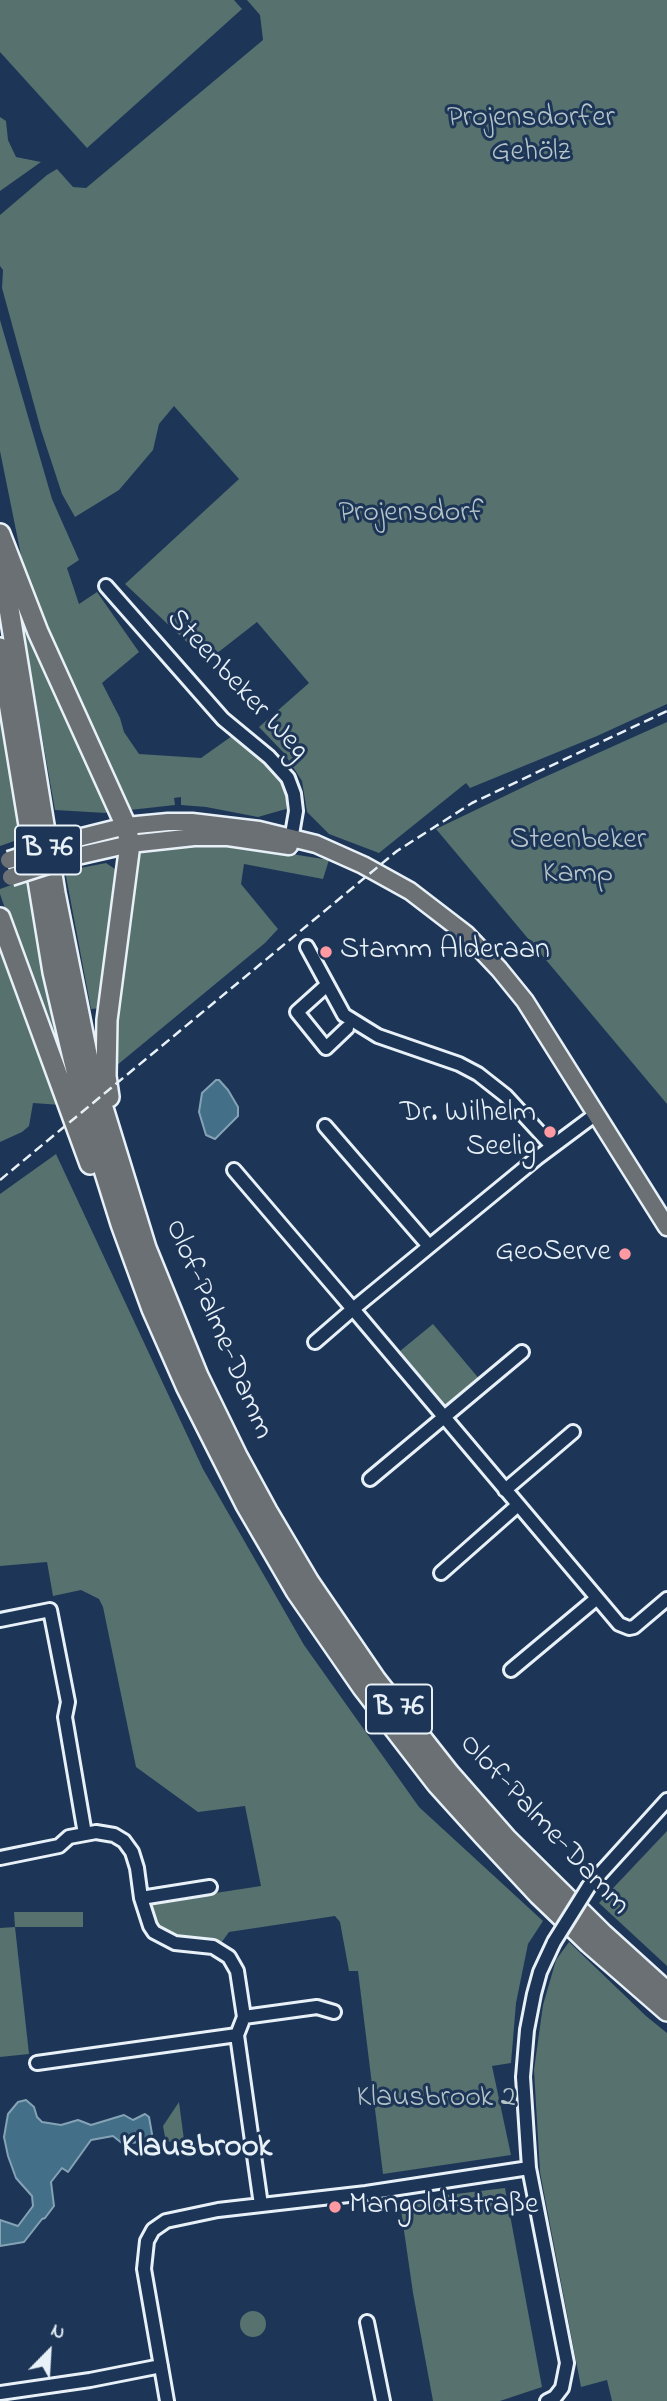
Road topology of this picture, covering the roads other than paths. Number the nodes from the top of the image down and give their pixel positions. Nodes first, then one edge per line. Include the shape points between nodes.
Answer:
1 (0, 534) edge
2 (0, 553) edge
3 (106, 586) dead end
4 (0, 648) edge
5 (128, 835) junction
6 (291, 841) junction
7 (4, 861) edge
8 (6, 879) edge
9 (1, 921) edge
10 (306, 947) dead end
11 (327, 985) junction
12 (347, 1028) dead end
13 (596, 1114) junction
14 (325, 1126) dead end
15 (114, 1143) junction
16 (552, 1146) junction
17 (234, 1170) dead end
18 (121, 1224) junction
19 (667, 1227) edge
20 (429, 1246) junction
21 (353, 1309) junction
22 (315, 1342) dead end
23 (522, 1352) dead end
24 (444, 1417) junction
25 (573, 1432) dead end
26 (370, 1479) dead end
27 (505, 1490) junction
28 (518, 1506) junction
29 (441, 1573) dead end
30 (596, 1599) junction
31 (667, 1599) edge
32 (0, 1620) edge
33 (511, 1670) dead end
34 (667, 1800) edge
35 (85, 1834) junction
36 (0, 1858) edge
37 (210, 1887) dead end
38 (141, 1898) junction
39 (667, 1992) edge
40 (667, 2011) edge
41 (334, 2012) dead end
42 (244, 2017) junction
43 (237, 2035) junction
44 (37, 2063) dead end
45 (529, 2168) junction
46 (261, 2205) junction
47 (368, 2322) dead end
48 (161, 2366) junction
49 (0, 2393) edge
50 (166, 2401) edge
51 (383, 2401) edge
52 (547, 2401) edge

1 - 5 highway
2 - 15 highway, Olof-Palme-Damm / B 76 via 67,960 88,1059
3 - 6 street, Steenbeker Weg via 223,719 288,778 296,804
4 - 18 highway, Olof-Palme-Damm / B 76 via 53,972 89,1122
5 - 6 main road
5 - 7 main road, bridge via 70,840
5 - 8 main road, bridge
5 - 15 highway via 107,1020 106,1076
6 - 13 main road via 316,844 382,875 454,924 525,1001
9 - 18 highway via 94,1175
10 - 11 street
11 - 12 street via 297,1012 326,1048
11 - 16 street via 344,1015 354,1023 485,1079
13 - 16 street
13 - 19 main road
14 - 20 street
15 - 39 highway, Olof-Palme-Damm / B 76 via 146,1248 198,1376 237,1456 309,1582 400,1712 506,1838
16 - 20 street
17 - 21 street
18 - 40 highway, Olof-Palme-Damm / B 76 via 157,1320 221,1457 296,1591 356,1679 492,1845 589,1943
20 - 21 street
21 - 22 street
21 - 24 street
23 - 24 street
24 - 26 street
24 - 27 street
25 - 27 street
27 - 28 street
28 - 29 street
28 - 30 street
30 - 31 street via 619,1624 629,1628
30 - 33 street
32 - 35 street via 50,1611 68,1702 65,1717
34 - 45 street, bridge via 599,1872 540,1972 527,2030 523,2077
35 - 36 street via 69,1836 59,1846
35 - 38 street via 103,1832 127,1844 137,1868
37 - 38 street
38 - 42 street via 150,1926 160,1936 175,1943 213,1947 229,1957 237,1971
41 - 42 street via 317,2007
42 - 43 street
43 - 44 street
43 - 46 street
45 - 46 street
45 - 52 street via 567,2363 562,2388
46 - 48 street via 166,2221 153,2230 147,2241 145,2269
47 - 51 street
48 - 49 street
48 - 50 street

